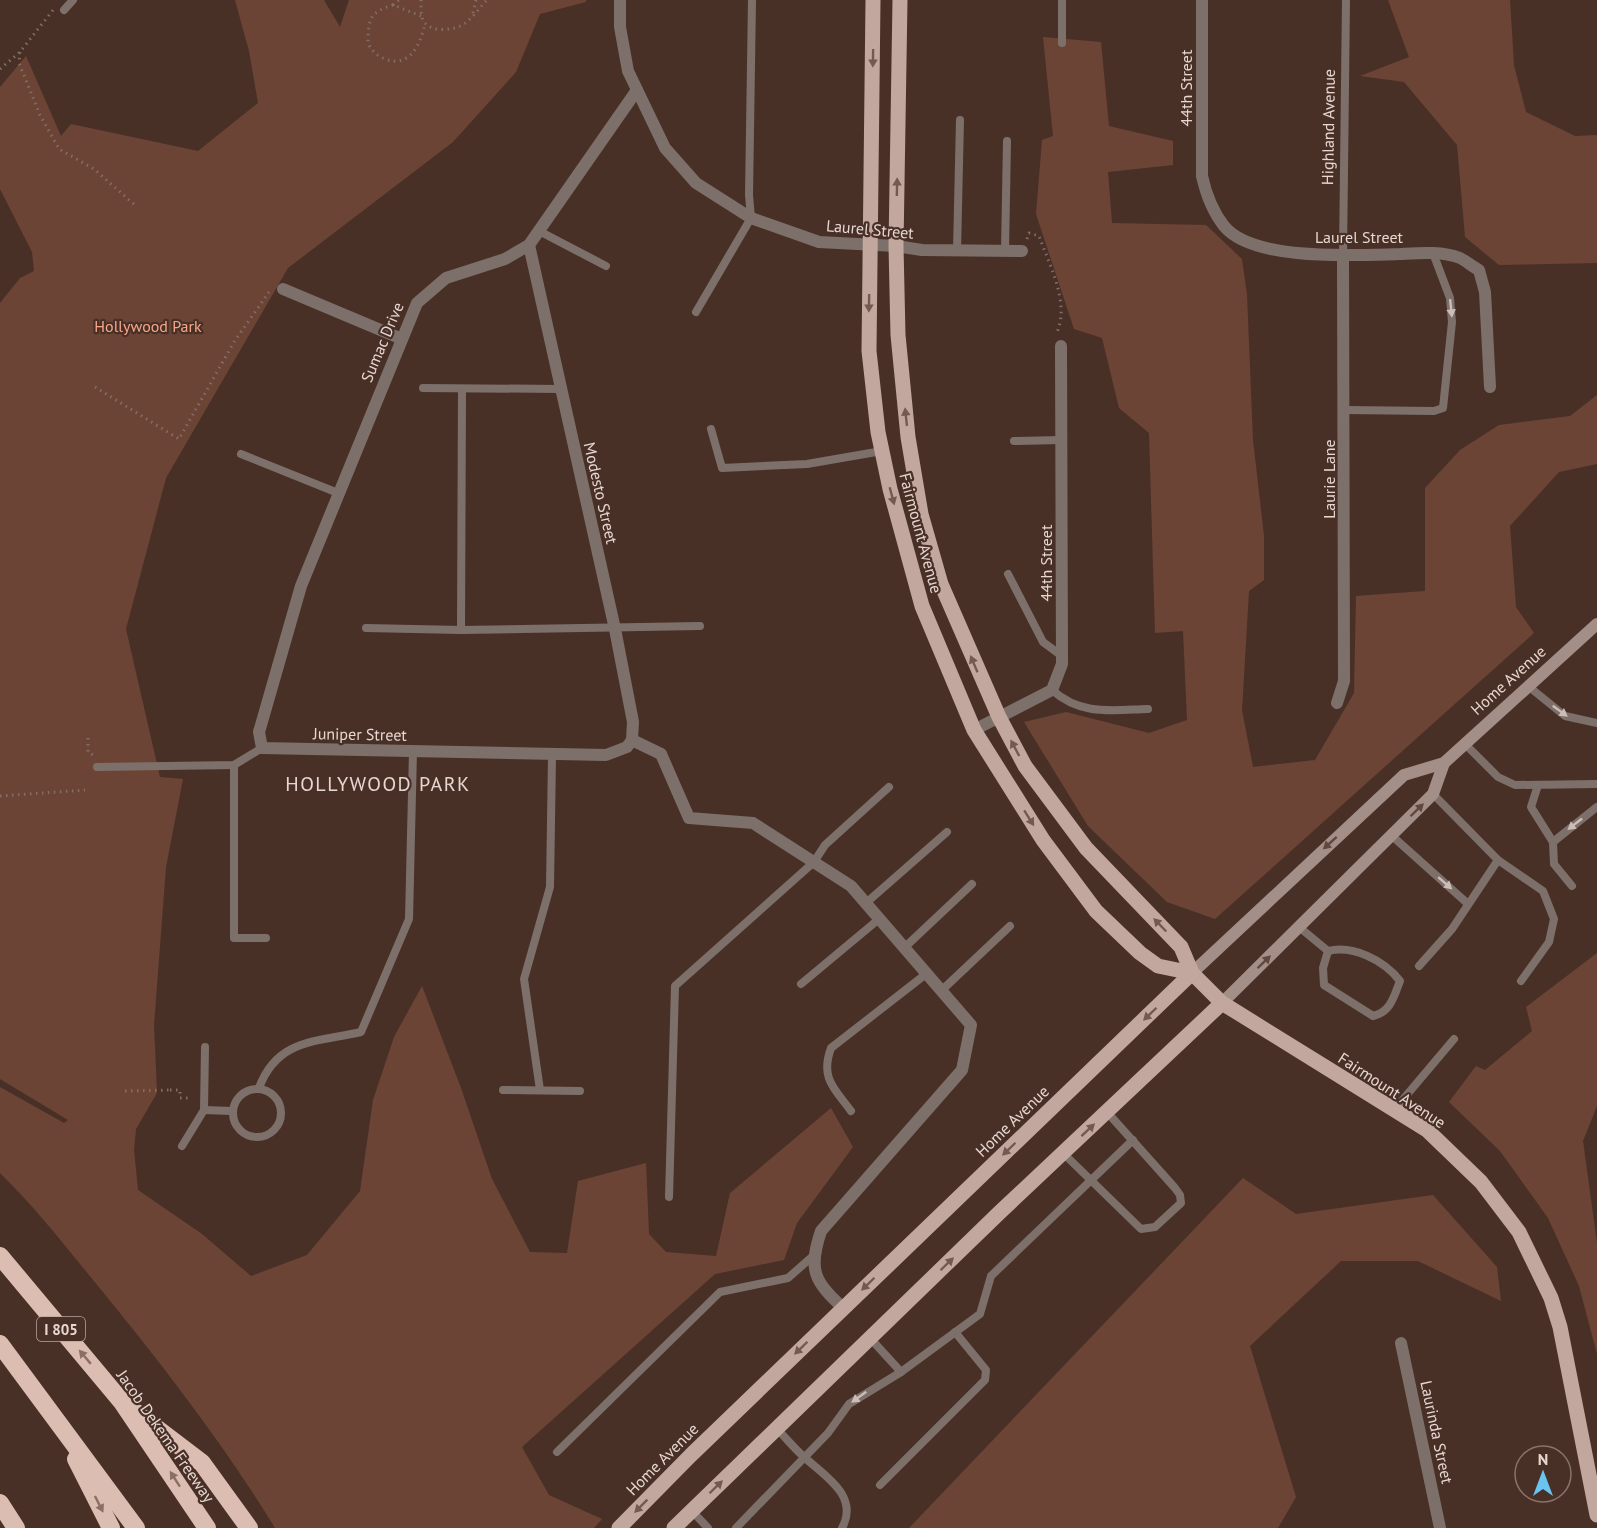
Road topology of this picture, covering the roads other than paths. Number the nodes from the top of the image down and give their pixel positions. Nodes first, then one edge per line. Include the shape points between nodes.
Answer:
1 (73, 0) edge
2 (620, 0) edge
3 (752, 0) edge
4 (873, 0) edge
5 (900, 0) edge
6 (1062, 0) edge
7 (1202, 0) edge
8 (1346, 0) edge
9 (64, 10) road end
10 (1062, 42) dead end
11 (637, 90) junction
12 (960, 120) dead end
13 (1007, 141) dead end
14 (1202, 176) joint
15 (751, 218) junction
16 (539, 231) junction
17 (529, 245) junction
18 (870, 245) junction
19 (896, 246) junction
20 (957, 250) junction
21 (1005, 251) junction
22 (1022, 251) road end
23 (1433, 253) junction
24 (1343, 255) junction
25 (606, 266) dead end
26 (283, 289) road end
27 (696, 312) dead end
28 (402, 339) junction
29 (1061, 346) road end
30 (1490, 387) dead end
31 (423, 388) dead end
32 (462, 389) junction
33 (561, 389) junction
34 (1345, 410) junction
35 (711, 429) dead end
36 (1062, 440) junction
37 (1014, 441) dead end
38 (882, 451) junction
39 (241, 454) dead end
40 (338, 493) junction
41 (1008, 574) dead end
42 (1597, 624) edge
43 (700, 626) dead end
44 (366, 628) dead end
45 (615, 629) junction
46 (461, 630) junction
47 (1062, 656) junction
48 (1528, 686) junction
49 (1052, 690) junction
50 (1336, 703) dead end
51 (1148, 709) dead end
52 (999, 717) junction
53 (1597, 723) edge
54 (974, 730) junction
55 (629, 743) junction
56 (1465, 744) junction
57 (262, 748) junction
58 (413, 752) junction
59 (552, 756) junction
60 (1444, 763) junction
61 (234, 765) junction
62 (97, 766) dead end
63 (1597, 784) edge
64 (1538, 785) junction
65 (889, 787) dead end
66 (1433, 794) junction
67 (1597, 807) edge
68 (946, 832) dead end
69 (1391, 835) junction
70 (1553, 842) junction
71 (1498, 860) junction
72 (814, 862) junction
73 (972, 884) dead end
74 (1572, 886) dead end
75 (866, 903) junction
76 (1467, 903) junction
77 (879, 919) junction
78 (1010, 926) dead end
79 (1299, 927) junction
80 (266, 938) dead end
81 (904, 948) junction
82 (1328, 951) junction
83 (1419, 966) dead end
84 (926, 974) junction
85 (1192, 974) junction
86 (1521, 981) dead end
87 (801, 984) dead end
88 (941, 991) junction
89 (1222, 1003) junction
90 (1454, 1039) dead end
91 (205, 1047) dead end
92 (259, 1088) junction
93 (503, 1090) dead end
94 (540, 1090) junction
95 (580, 1091) dead end
96 (204, 1110) junction
97 (1395, 1110) junction
98 (232, 1111) junction
99 (851, 1111) dead end
100 (1107, 1112) junction
101 (1132, 1140) junction
102 (182, 1146) dead end
103 (1063, 1153) junction
104 (1090, 1180) junction
105 (669, 1197) dead end
106 (0, 1256) edge
107 (813, 1256) junction
108 (843, 1308) junction
109 (956, 1332) junction
110 (870, 1338) junction
111 (1401, 1343) dead end
112 (0, 1344) edge
113 (901, 1372) junction
114 (122, 1402) junction
115 (53, 1414) junction
116 (777, 1429) junction
117 (557, 1452) dead end
118 (804, 1457) junction
119 (880, 1485) dead end
120 (0, 1503) edge
121 (692, 1511) junction
122 (1597, 1515) edge
123 (16, 1528) edge
124 (111, 1528) edge
125 (136, 1528) edge
126 (207, 1528) edge
127 (249, 1528) edge
128 (619, 1528) edge
129 (674, 1528) edge
130 (708, 1528) edge
131 (736, 1528) edge
132 (842, 1528) edge
133 (1440, 1528) edge

1 - 9 lane
2 - 11 street via 620,27 628,71
3 - 15 lane
4 -> 18 main road, Fairmount Avenue
19 -> 5 main road, Fairmount Avenue
6 - 10 lane
7 - 14 street, 44th Street
8 - 24 lane, Highland Avenue
11 - 15 street, Laurel Street via 665,148 696,183
11 - 16 street, Sumac Drive
12 - 20 lane
13 - 21 lane
14 - 24 street, Laurel Street via 1206,194 1225,227 1243,241 1287,253
15 - 18 street, Laurel Street via 819,242
15 - 27 lane
16 - 17 street, Sumac Drive
16 - 25 lane
17 - 28 street, Sumac Drive via 505,259 446,278 417,303
17 - 33 street, Modesto Street
18 - 19 street, Laurel Street
18 -> 38 main road, Fairmount Avenue via 869,351
19 - 20 street, Laurel Street
52 -> 19 main road, Fairmount Avenue via 941,584 921,514 908,437 898,335
20 - 21 street, Laurel Street
21 - 22 street, Laurel Street
23 - 24 street, Laurel Street
23 - 30 street, Laurel Street via 1459,258 1479,270 1485,292
23 -> 34 lane via 1450,298 1452,322 1443,408
24 - 34 street, Laurie Lane
26 - 28 street
28 - 40 street, Sumac Drive
29 - 36 street, 44th Street
31 - 32 lane
32 - 33 lane
32 - 46 lane
33 - 45 street, Modesto Street
34 - 50 street, Laurie Lane via 1344,681
35 - 38 lane via 722,468 807,464
36 - 37 lane
36 - 47 street, 44th Street
38 -> 54 main road, Fairmount Avenue via 921,606
39 - 40 lane
40 - 57 street, Sumac Drive via 301,586 259,732
41 - 47 lane via 1043,642
42 - 48 main road, Home Avenue
43 - 45 lane
44 - 46 lane
45 - 46 lane
45 - 55 street, Modesto Street via 633,722
47 - 49 street, 44th Street
48 -> 53 lane via 1565,716
48 - 56 main road, Home Avenue
49 - 51 lane via 1066,702 1092,710
49 - 52 street
52 - 54 street
85 -> 52 main road, Fairmount Avenue via 1181,947 1086,848 1025,766
54 -> 85 main road, Fairmount Avenue via 1043,840 1096,911 1158,966
55 - 59 street, Juniper Street via 606,755
55 - 72 street via 662,754 689,818 753,823
56 - 60 main road, Home Avenue
56 - 64 lane via 1505,782
57 - 58 street, Juniper Street
57 - 61 lane
58 - 59 street, Juniper Street
58 - 92 lane via 409,919 360,1032 294,1047 278,1056 266,1070
59 - 94 lane via 550,887 524,980
60 - 66 main road, Home Avenue
60 -> 85 main road, Home Avenue via 1404,775
61 - 62 lane
61 - 80 lane via 234,938
63 - 64 lane
64 - 70 lane via 1531,807
65 - 72 lane via 825,845
69 -> 66 main road, Home Avenue
66 - 71 lane
67 -> 70 lane
68 - 75 lane
69 -> 76 lane
69 - 79 main road, Home Avenue
70 - 74 lane via 1554,864
71 - 76 lane
71 - 86 lane via 1543,891 1554,919 1549,942
72 - 75 street via 850,886
72 - 105 lane via 675,986
73 - 81 lane
75 - 77 street
76 - 83 lane via 1452,929
77 - 81 street
77 - 87 lane
78 - 88 lane
79 - 82 lane
89 -> 79 main road, Home Avenue
81 - 84 street
82 - 82 lane via 1323,986 1373,1016 1382,1014 1392,1004 1400,981 1392,970 1343,947
84 - 88 street
84 - 99 lane via 831,1048 826,1063 828,1081
85 - 89 main road, Fairmount Avenue
85 -> 108 main road, Home Avenue
88 - 107 street via 971,1025 962,1070 821,1231
89 - 97 main road, Fairmount Avenue
89 - 100 main road, Home Avenue
90 - 97 lane
91 - 96 lane
92 - 98 lane via 238,1096
92 - 98 lane via 274,1095 282,1110 271,1133 248,1136 236,1125
93 - 94 lane
94 - 95 lane
96 - 98 lane
96 - 102 lane
97 - 122 main road, Fairmount Avenue via 1427,1130 1481,1182 1519,1232 1536,1265 1551,1298 1568,1356
100 - 101 lane
103 -> 100 main road, Home Avenue
101 - 104 lane
101 - 104 lane via 1175,1188 1181,1203 1155,1227 1141,1228
103 - 104 lane
110 -> 103 main road, Home Avenue
104 - 109 lane via 991,1276 980,1314
114 -> 106 highway, Jacob Dekema Freeway / I 805
107 - 108 street via 820,1286
107 - 117 lane via 789,1278 720,1292
108 -> 128 main road, Home Avenue
109 - 113 lane
109 - 119 lane via 987,1370 985,1380
110 - 113 lane
110 - 116 main road, Home Avenue
111 - 133 street, Laurinda Street
112 - 115 highway
113 -> 118 lane via 849,1404
126 -> 114 highway, Jacob Dekema Freeway / I 805
114 - 127 highway via 202,1463
115 -> 124 highway
115 - 125 highway
116 - 118 lane
121 -> 116 main road, Home Avenue
118 - 131 lane
118 - 132 lane via 834,1480 848,1515
120 - 123 highway
121 - 129 main road, Home Avenue
121 - 130 lane

